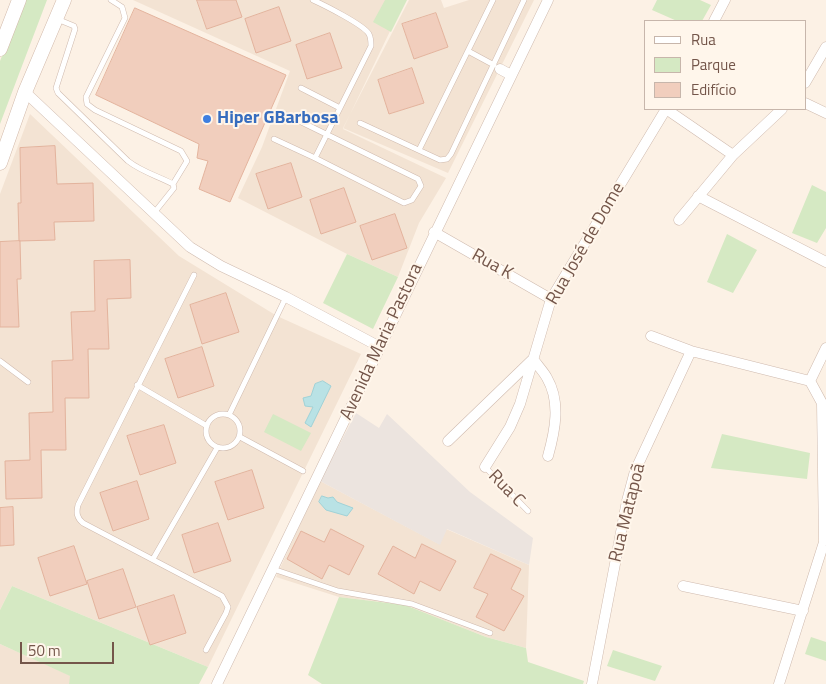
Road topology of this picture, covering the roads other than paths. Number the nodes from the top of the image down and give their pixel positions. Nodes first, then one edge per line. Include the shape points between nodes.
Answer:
1 (20, 0) edge
2 (64, 0) edge
3 (111, 0) edge
4 (313, 0) edge
5 (493, 0) edge
6 (524, 0) edge
7 (548, 0) edge
8 (726, 0) edge
9 (322, 2) edge
10 (56, 19) junction
11 (715, 20) edge
12 (0, 47) edge
13 (826, 47) edge
14 (468, 51) junction
15 (496, 67) junction
16 (511, 75) junction
17 (806, 81) edge
18 (301, 88) dead end
19 (26, 92) junction
20 (806, 103) edge
21 (340, 108) junction
22 (665, 110) edge
23 (667, 110) edge
24 (781, 110) edge
25 (826, 114) edge
26 (287, 115) dead end
27 (360, 123) dead end
28 (326, 135) junction
29 (274, 139) dead end
30 (419, 150) junction
31 (733, 155) junction
32 (315, 158) junction
33 (0, 164) edge
34 (173, 184) junction
35 (698, 196) junction
36 (154, 213) junction
37 (679, 220) dead end
38 (434, 232) junction
39 (826, 262) edge
40 (194, 275) dead end
41 (286, 297) junction
42 (551, 299) junction
43 (651, 336) dead end
44 (380, 347) junction
45 (826, 348) edge
46 (691, 351) junction
47 (533, 360) junction
48 (0, 361) edge
49 (810, 381) junction
50 (28, 382) dead end
51 (137, 385) junction
52 (824, 404) edge
53 (229, 415) junction
54 (207, 426) junction
55 (240, 437) junction
56 (448, 441) dead end
57 (218, 448) junction
58 (548, 456) dead end
59 (485, 467) joint
60 (303, 471) dead end
61 (528, 511) dead end
62 (825, 539) edge
63 (153, 559) junction
64 (273, 569) junction
65 (682, 586) dead end
66 (803, 611) junction
67 (490, 633) dead end
68 (206, 650) dead end
69 (217, 684) edge
70 (592, 684) edge
71 (779, 684) edge

1 - 12 main road
2 - 10 main road
3 - 34 lane via 122,7 125,18 86,97 87,104 181,151 187,161
4 - 9 lane
5 - 14 lane
6 - 15 lane
7 - 16 street, Avenida Maria Pastora
8 - 11 street
9 - 21 lane via 363,28 371,39
10 - 19 main road
10 - 34 lane via 76,29 56,88 58,93 138,169
13 - 17 street
14 - 15 lane
14 - 30 lane
15 - 16 street
15 - 30 lane via 450,157 440,160
16 - 38 street, Avenida Maria Pastora
18 - 21 lane
19 - 33 main road
19 - 36 street
20 - 25 street
21 - 28 lane
22 - 42 street, Rua José de Dome
23 - 31 street
24 - 31 street
26 - 28 lane
27 - 30 lane
28 - 32 lane
28 - 32 lane via 418,179 421,186 412,200 404,203
29 - 32 lane
31 - 35 street
34 - 36 lane via 174,188
35 - 37 street
35 - 39 street
36 - 41 street via 190,247 221,266
38 - 42 street, Rua K
38 - 44 street, Avenida Maria Pastora
40 - 51 lane
41 - 44 street
41 - 53 lane
42 - 47 street, Rua José de Dome
43 - 46 street
44 - 64 street, Avenida Maria Pastora
45 - 49 street
46 - 49 street
46 - 70 street, Rua Matapoã via 634,471
47 - 56 street
47 - 58 street via 548,379 556,404 556,421
47 - 59 street, Rua José de Dome via 510,427
48 - 50 lane
49 - 52 street
51 - 54 lane
51 - 63 lane via 76,512 83,523
52 - 62 street
53 - 54 lane via 216,416
53 - 55 lane via 239,424
54 - 57 lane via 208,439
55 - 57 lane via 231,447
55 - 60 lane
57 - 63 lane
59 - 61 lane, Rua C
62 - 66 street
63 - 68 lane via 222,596 226,602 226,613
64 - 67 lane via 338,591 412,604
64 - 69 street, Avenida Maria Pastora
65 - 66 street
66 - 71 street

